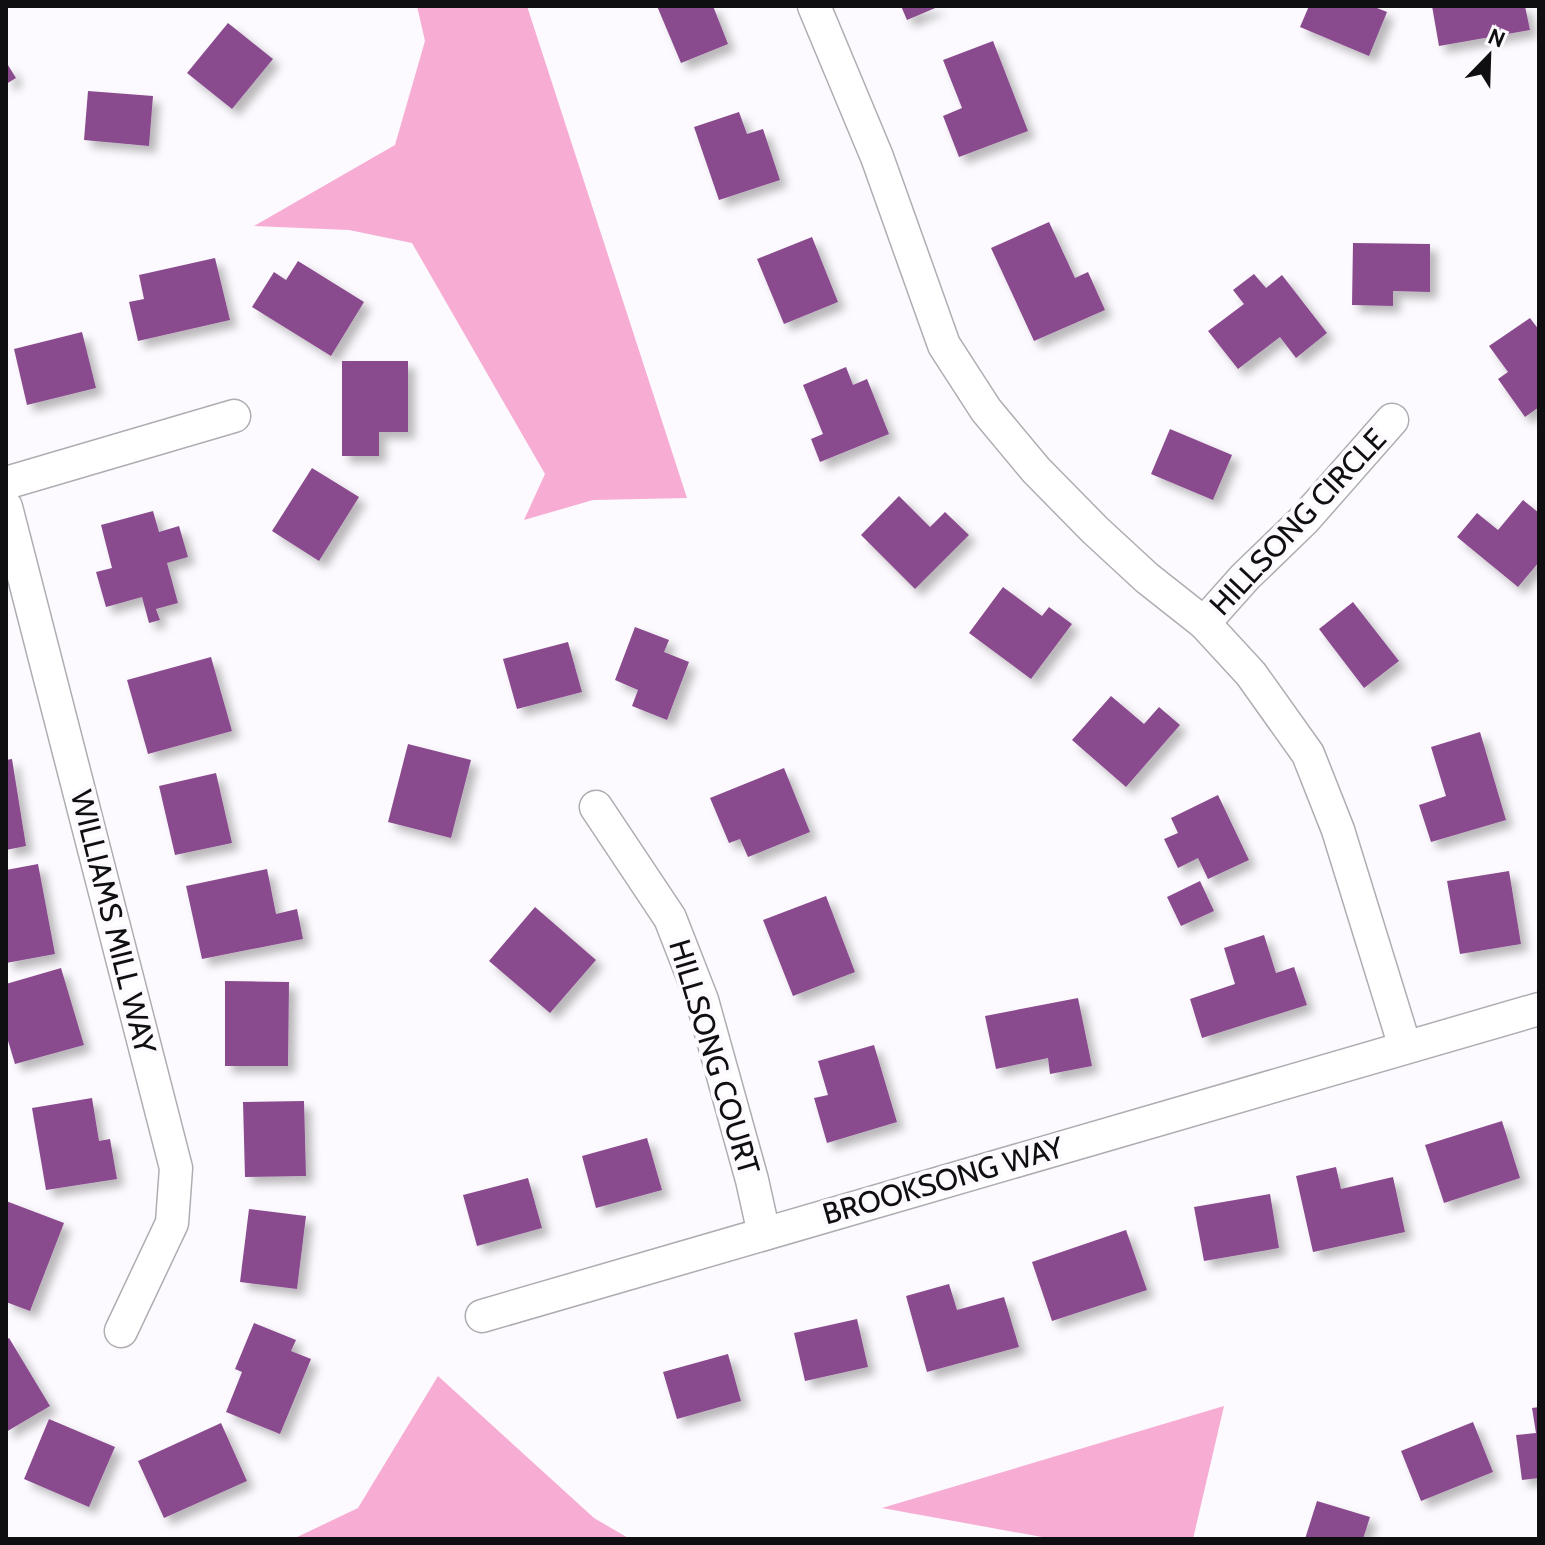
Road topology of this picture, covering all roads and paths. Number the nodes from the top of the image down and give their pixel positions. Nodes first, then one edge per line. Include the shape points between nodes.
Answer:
1 (814, 6) edge
2 (234, 416) dead end
3 (1392, 420) dead end
4 (6, 483) edge
5 (6, 507) edge
6 (1204, 623) junction
7 (596, 807) dead end
8 (1539, 1009) edge
9 (1405, 1047) junction
10 (764, 1234) junction
11 (482, 1316) dead end
12 (121, 1331) dead end

1 - 6 street via 877,157 944,345 986,410 1036,470 1147,578
2 - 4 street
3 - 6 street, HILLSONG CIRCLE
5 - 12 street, WILLIAMS MILL WAY via 176,1168 172,1223
6 - 9 street via 1251,674 1308,754 1338,830
7 - 10 street, HILLSONG COURT via 670,918 702,1000
8 - 9 street, BROOKSONG WAY
9 - 10 street, BROOKSONG WAY
10 - 11 street, BROOKSONG WAY

